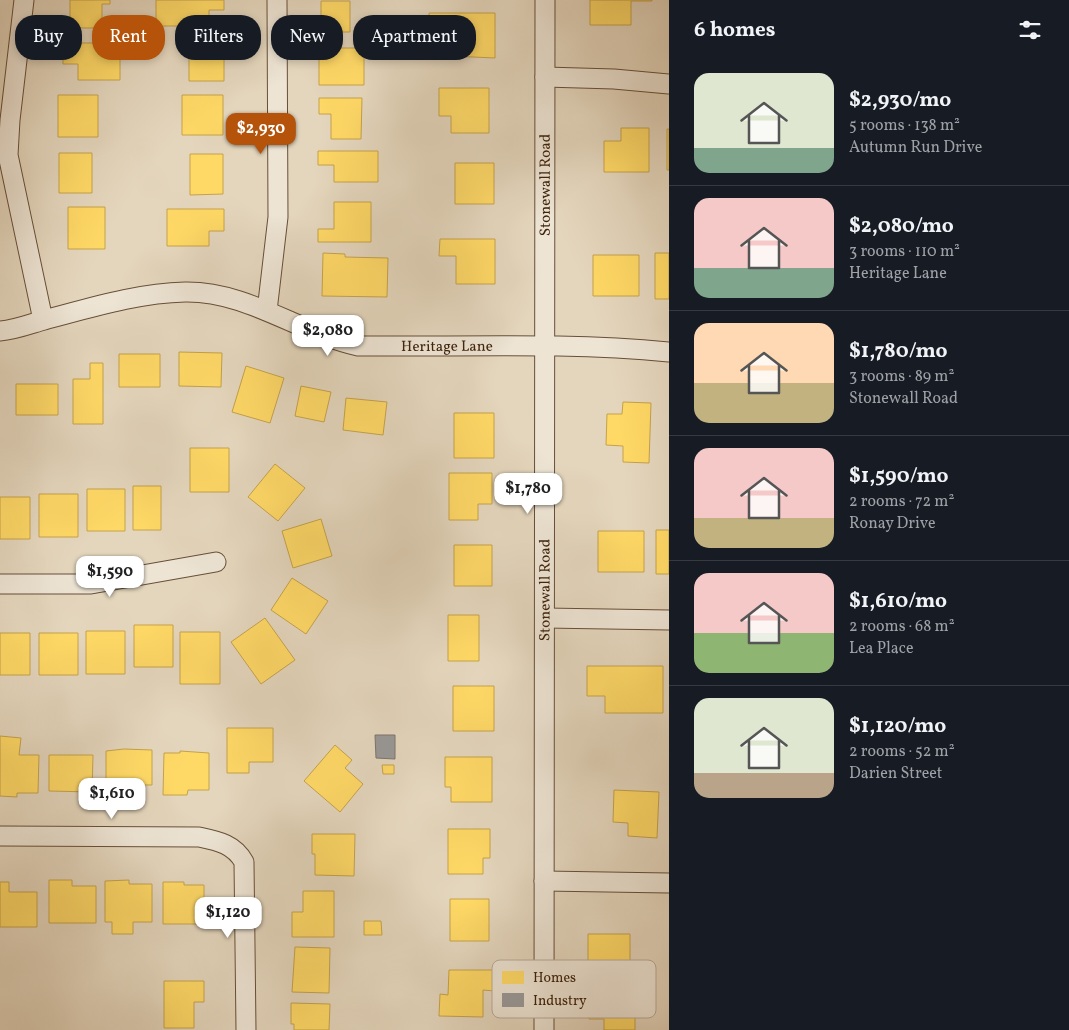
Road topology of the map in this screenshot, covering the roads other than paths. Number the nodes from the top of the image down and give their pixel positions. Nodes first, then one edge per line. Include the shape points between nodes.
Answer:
1 (24, 0) edge
2 (277, 0) edge
3 (545, 0) edge
4 (545, 77) junction
5 (669, 84) edge
6 (267, 311) junction
7 (43, 320) junction
8 (0, 331) edge
9 (546, 347) junction
10 (669, 352) edge
11 (216, 562) dead end
12 (0, 584) edge
13 (545, 618) junction
14 (669, 620) edge
15 (0, 836) edge
16 (544, 881) junction
17 (669, 883) edge
18 (544, 960) edge
19 (246, 1030) edge

1 - 7 street via 8,155
2 - 6 street via 278,218
3 - 4 street, Stonewall Road
4 - 5 street
4 - 9 street, Stonewall Road
6 - 7 street, Heritage Lane via 223,296 186,292 140,296
6 - 9 street, Heritage Lane via 336,342 358,346
7 - 8 street, Heritage Lane
9 - 10 street, Heritage Lane via 636,348
9 - 13 street, Stonewall Road
11 - 12 street via 91,584
13 - 14 street
13 - 16 street, Stonewall Road
15 - 19 street via 199,837 222,841 239,853 244,862
16 - 17 street
16 - 18 street, Stonewall Road

